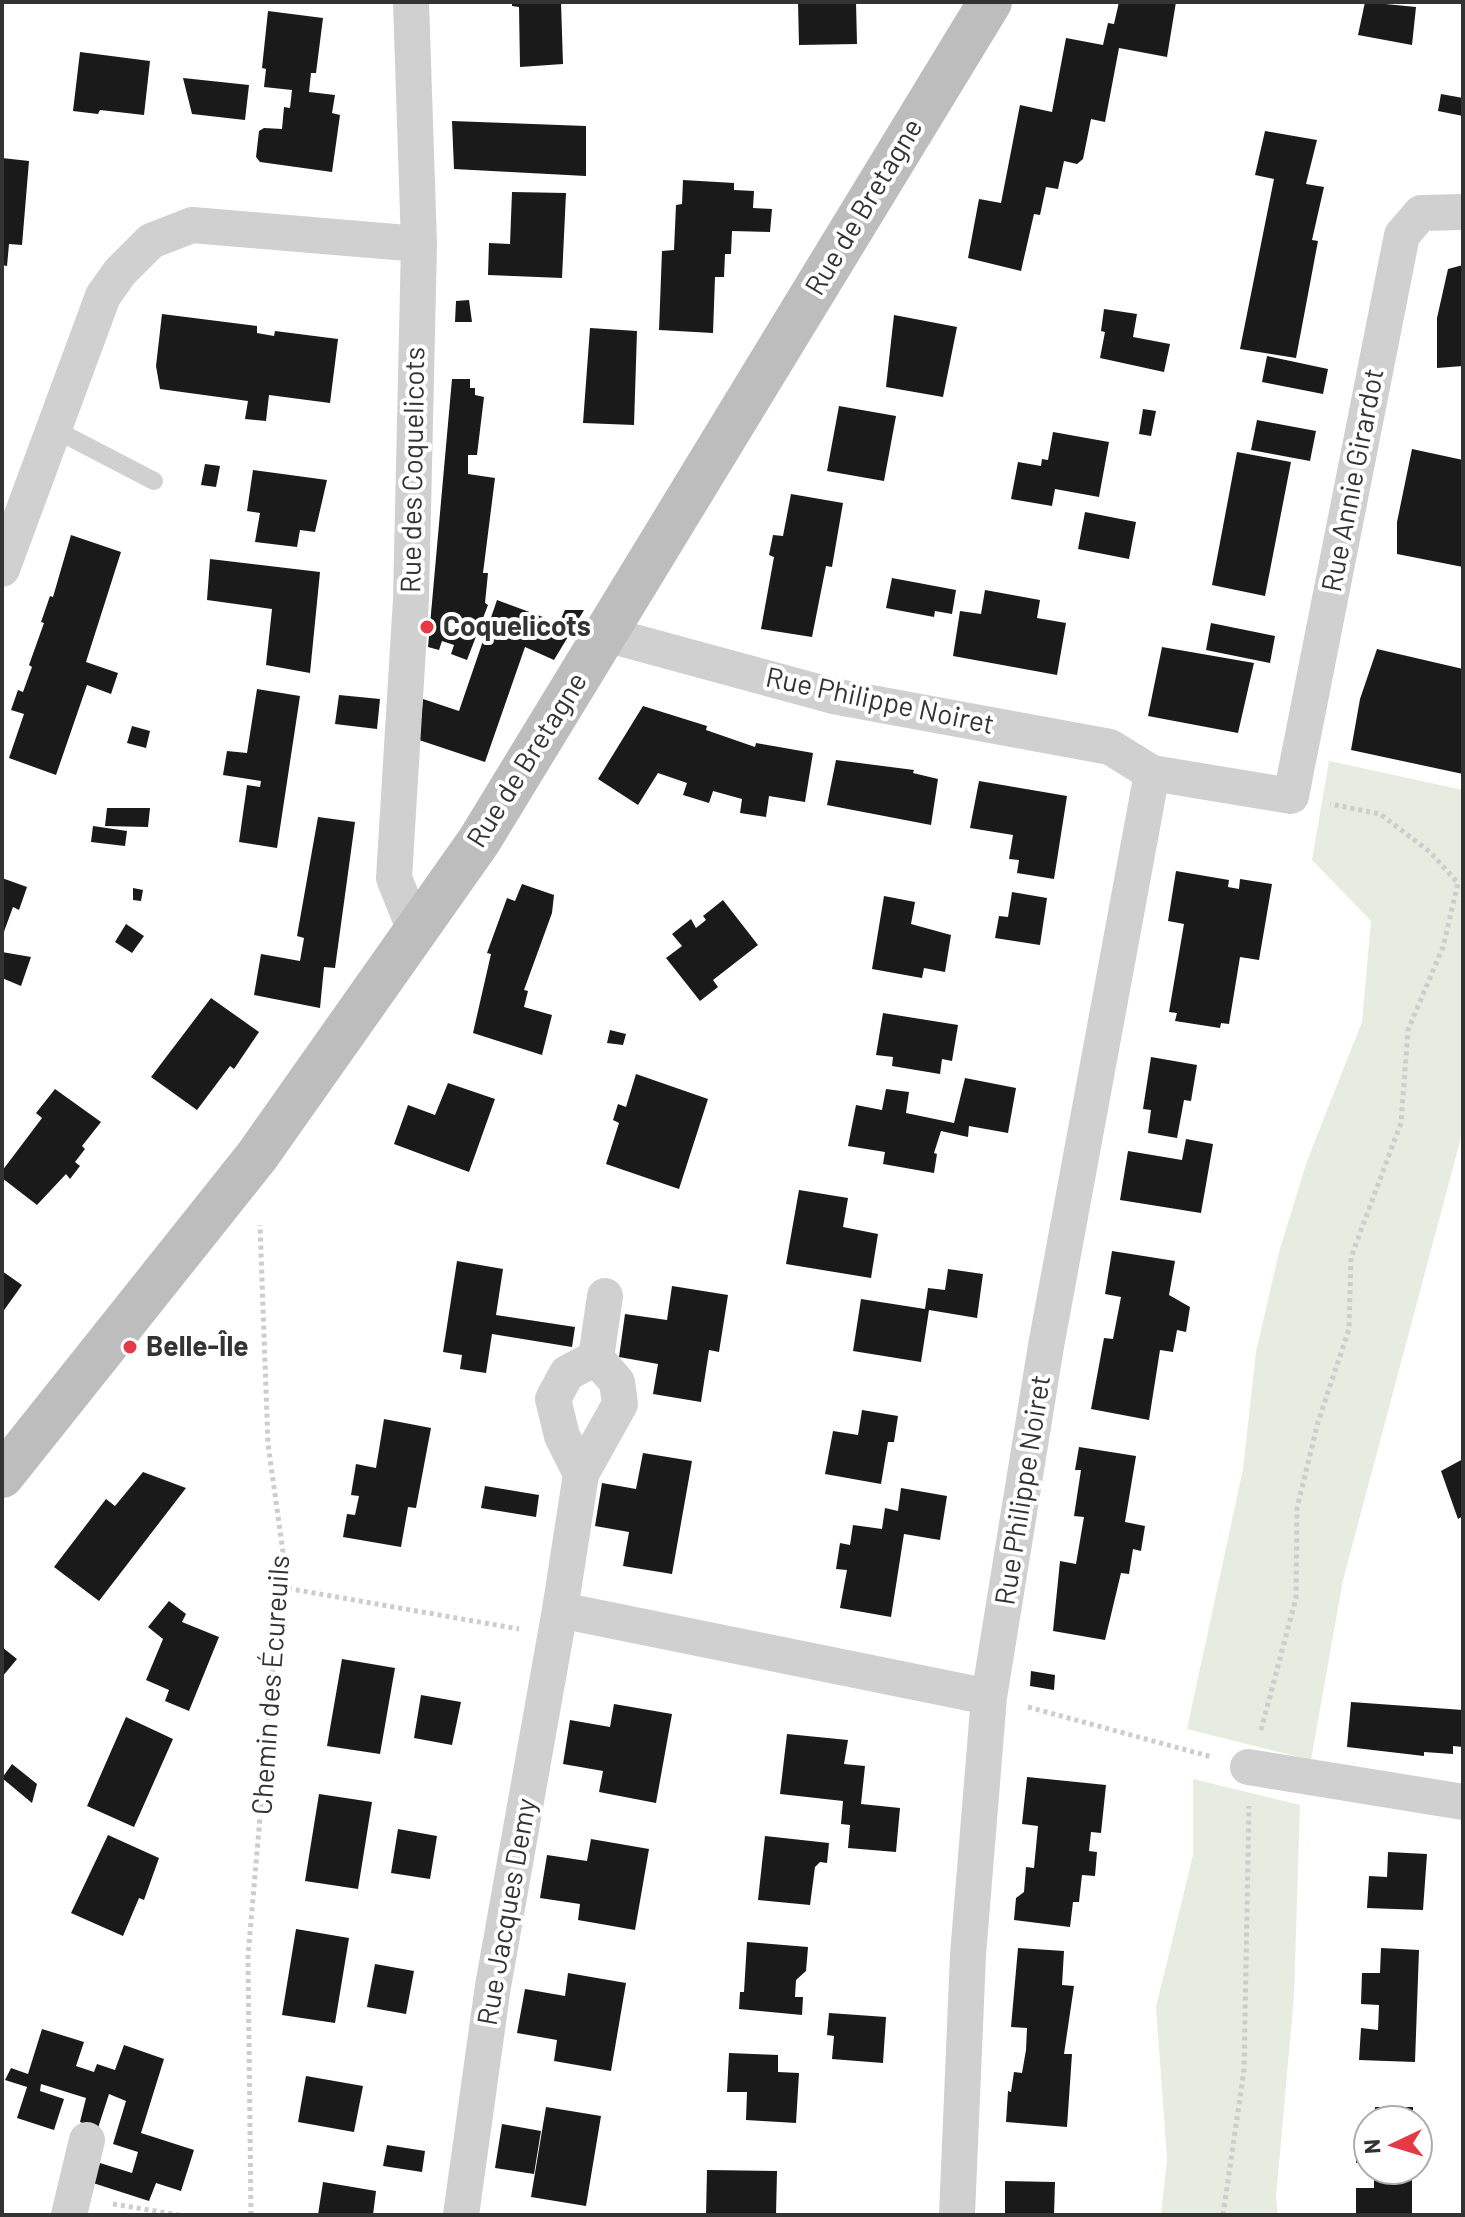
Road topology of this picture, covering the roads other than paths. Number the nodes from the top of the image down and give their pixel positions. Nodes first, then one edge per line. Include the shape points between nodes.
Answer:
1 (411, 2) edge
2 (990, 2) edge
3 (1463, 212) edge
4 (419, 244) junction
5 (54, 429) junction
6 (154, 481) dead end
7 (2, 569) edge
8 (605, 634) junction
9 (1152, 773) junction
10 (1291, 796) joint
11 (416, 933) junction
12 (605, 1296) dead end
13 (596, 1358) junction
14 (581, 1474) junction
15 (2, 1476) edge
16 (558, 1623) junction
17 (989, 1697) junction
18 (1248, 1767) road end
19 (1463, 1802) edge
20 (87, 2140) dead end
21 (71, 2206) edge
22 (461, 2215) edge
23 (957, 2215) edge

1 - 4 street, Rue des Coquelicots
2 - 8 main road, Rue de Bretagne
3 - 10 street, Rue Annie Girardot via 1421,213 1402,235
4 - 5 street via 192,225 151,241 103,296
4 - 11 street, Rue des Coquelicots via 411,599 394,878
5 - 6 lane
5 - 7 street
8 - 9 street, Rue Philippe Noiret via 833,696 1110,747
8 - 11 main road, Rue de Bretagne via 479,841
9 - 10 street, Rue Philippe Noiret
9 - 17 street, Rue Philippe Noiret via 1046,1346
11 - 15 main road, Rue de Bretagne via 257,1156
12 - 13 street
13 - 14 street, Rue Jacques Demy via 617,1382 620,1404
13 - 14 street via 567,1373 553,1399 562,1436
14 - 16 street, Rue Jacques Demy
16 - 17 street
16 - 22 street, Rue Jacques Demy via 493,1986
17 - 23 street, Rue Philippe Noiret via 968,1955
18 - 19 street
20 - 21 street

